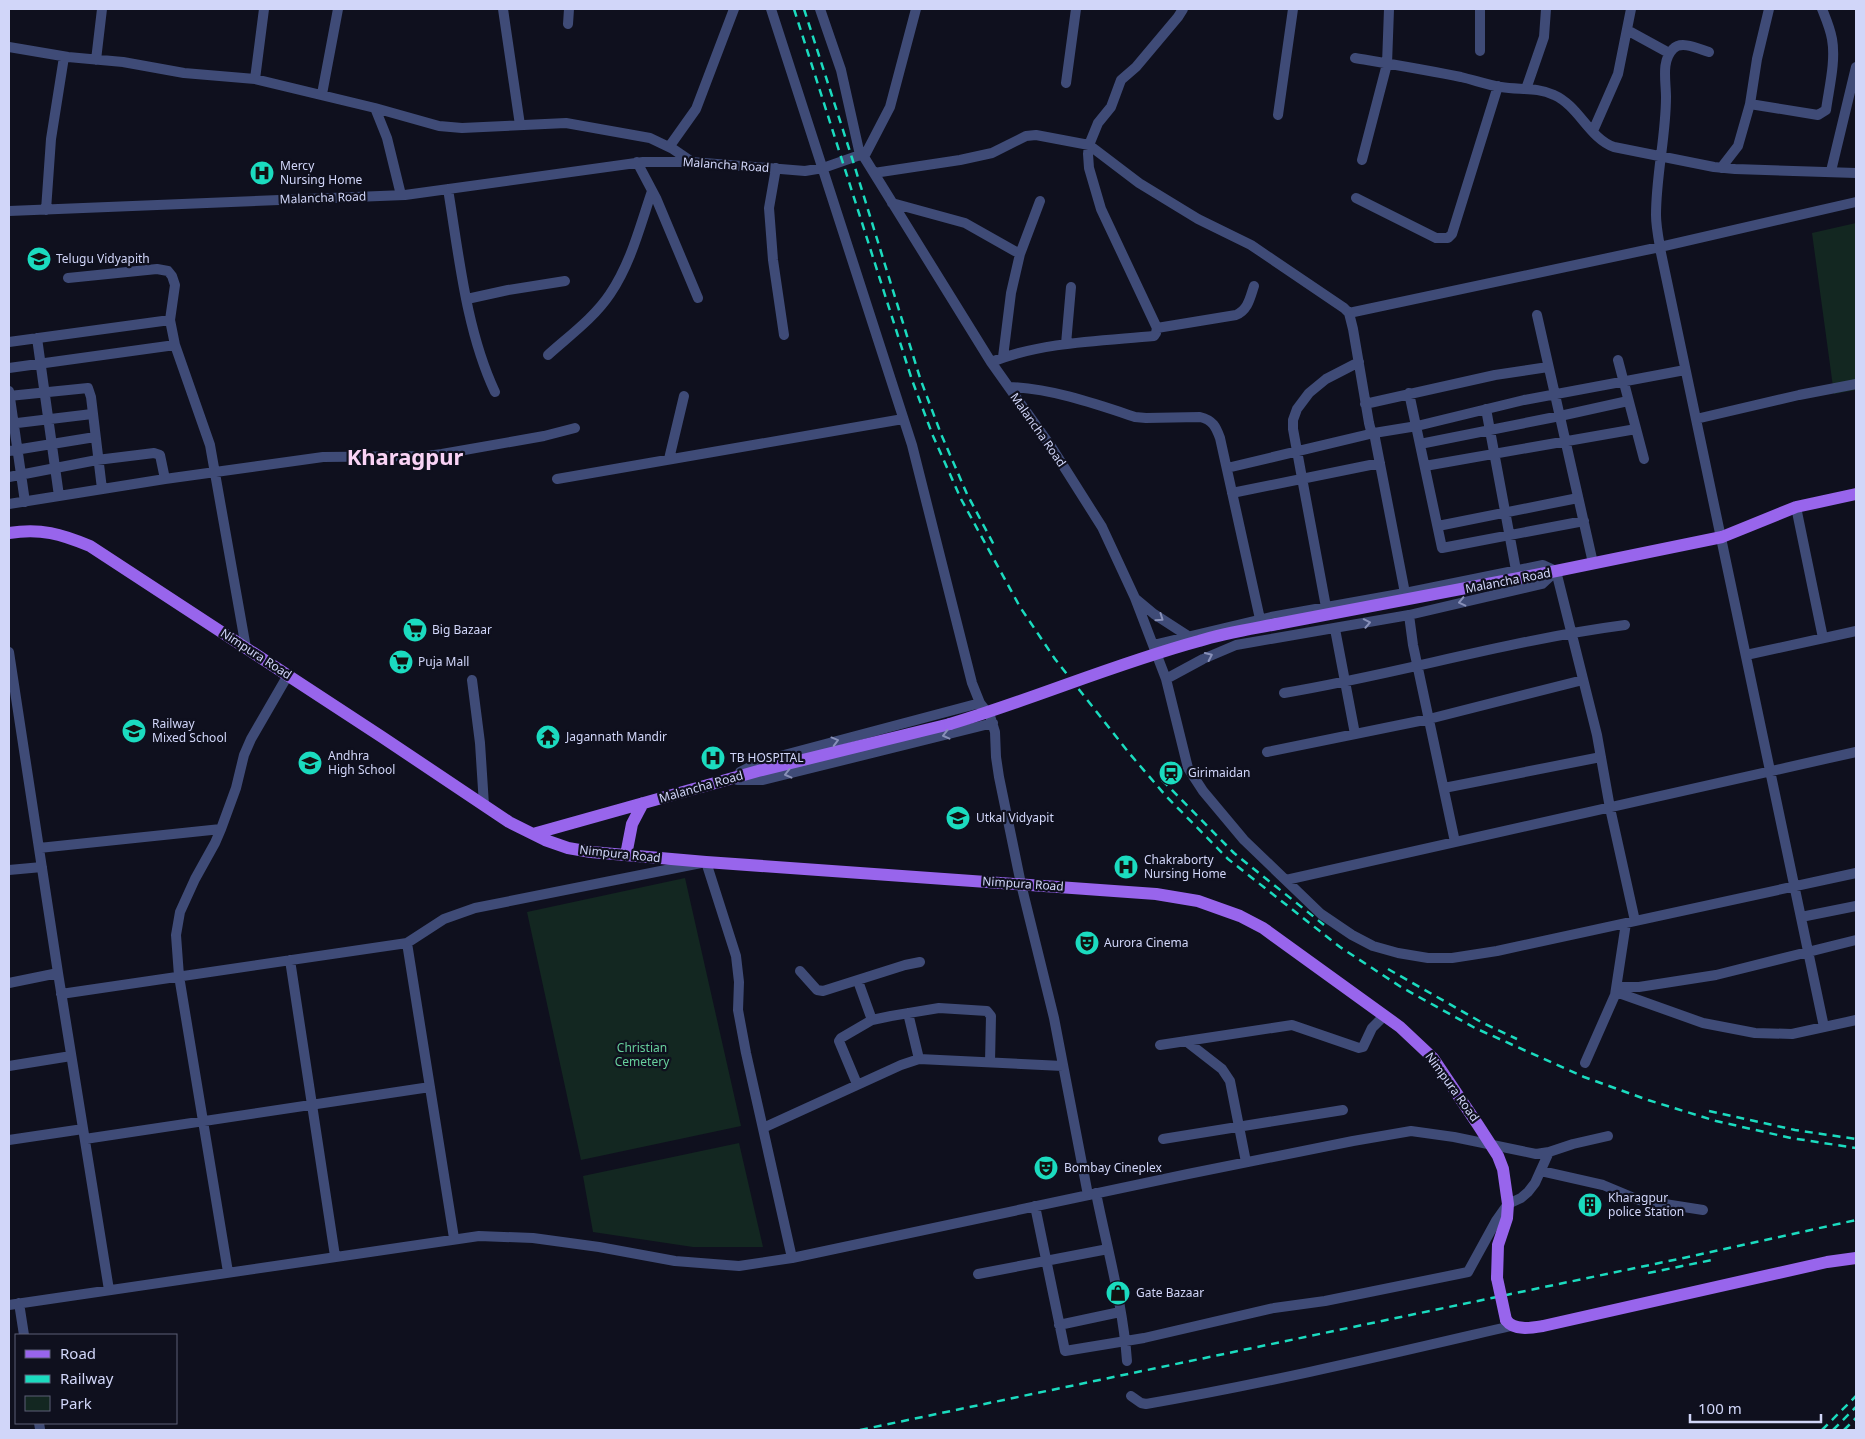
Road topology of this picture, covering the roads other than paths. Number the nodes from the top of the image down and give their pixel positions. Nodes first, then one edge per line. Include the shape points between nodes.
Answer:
1 (102, 9) edge
2 (264, 9) edge
3 (338, 9) edge
4 (503, 9) edge
5 (569, 9) edge
6 (734, 9) edge
7 (771, 9) edge
8 (820, 9) edge
9 (916, 9) edge
10 (1076, 9) edge
11 (1183, 9) edge
12 (1293, 9) edge
13 (1389, 9) edge
14 (1480, 9) edge
15 (1546, 9) edge
16 (1631, 9) edge
17 (1769, 9) edge
18 (1822, 9) edge
19 (568, 24) dead end
20 (1627, 30) junction
21 (9, 47) edge
22 (1480, 51) dead end
23 (1709, 52) dead end
24 (1670, 53) junction
25 (64, 57) junction
26 (1355, 58) dead end
27 (96, 60) junction
28 (1388, 64) junction
29 (1856, 67) edge
30 (255, 79) junction
31 (1066, 83) dead end
32 (1498, 86) junction
33 (1526, 89) junction
34 (322, 94) junction
35 (1750, 104) junction
36 (375, 108) junction
37 (1278, 115) dead end
38 (520, 125) junction
39 (1593, 131) junction
40 (1089, 145) junction
41 (669, 147) junction
42 (862, 156) junction
43 (1662, 157) junction
44 (1362, 160) dead end
45 (637, 162) junction
46 (692, 162) junction
47 (776, 168) junction
48 (823, 168) junction
49 (1721, 168) junction
50 (1831, 171) junction
51 (874, 173) junction
52 (1856, 173) edge
53 (448, 189) junction
54 (652, 191) junction
55 (401, 195) junction
56 (1356, 198) dead end
57 (1040, 201) dead end
58 (1856, 202) edge
59 (892, 203) junction
60 (46, 210) junction
61 (9, 211) edge
62 (1660, 247) junction
63 (1020, 254) junction
64 (68, 278) dead end
65 (565, 281) dead end
66 (1071, 286) dead end
67 (1254, 286) dead end
68 (698, 298) dead end
69 (467, 300) junction
70 (1349, 313) junction
71 (1537, 315) dead end
72 (170, 320) junction
73 (1157, 328) junction
74 (784, 335) dead end
75 (37, 338) junction
76 (9, 342) edge
77 (1066, 344) junction
78 (175, 345) junction
79 (548, 355) dead end
80 (1003, 357) junction
81 (1618, 360) dead end
82 (991, 362) junction
83 (1359, 362) junction
84 (41, 364) junction
85 (1548, 366) junction
86 (9, 368) edge
87 (1685, 370) junction
88 (1623, 382) junction
89 (1856, 384) edge
90 (1009, 387) junction
91 (45, 392) junction
92 (495, 392) dead end
93 (1409, 393) junction
94 (9, 394) edge
95 (1554, 394) junction
96 (684, 396) dead end
97 (1628, 401) junction
98 (1365, 404) junction
99 (1486, 409) junction
100 (92, 414) junction
101 (1560, 416) junction
102 (903, 418) junction
103 (48, 419) junction
104 (1696, 419) junction
105 (11, 423) edge
106 (1416, 426) junction
107 (575, 428) dead end
108 (1636, 429) junction
109 (1490, 430) junction
110 (1374, 433) junction
111 (95, 437) junction
112 (1566, 442) junction
113 (52, 443) junction
114 (1420, 444) junction
115 (13, 450) edge
116 (1297, 452) junction
117 (1494, 453) junction
118 (669, 459) junction
119 (1644, 459) dead end
120 (97, 460) junction
121 (1380, 463) junction
122 (1425, 466) junction
123 (55, 468) junction
124 (1226, 468) junction
125 (216, 472) junction
126 (21, 475) junction
127 (9, 477) edge
128 (1302, 478) junction
129 (165, 479) junction
130 (557, 479) dead end
131 (102, 489) junction
132 (1232, 493) junction
133 (1856, 494) edge
134 (59, 496) junction
135 (1578, 498) junction
136 (25, 502) junction
137 (9, 504) edge
138 (1796, 506) junction
139 (1506, 513) junction
140 (1584, 522) junction
141 (1438, 526) junction
142 (9, 532) edge
143 (1510, 535) junction
144 (1722, 537) junction
145 (1593, 563) junction
146 (1516, 570) junction
147 (1556, 572) junction
148 (1405, 593) junction
149 (1135, 598) junction
150 (1326, 607) junction
151 (1409, 615) junction
152 (1260, 620) junction
153 (1625, 625) dead end
154 (1335, 629) junction
155 (1856, 631) edge
156 (1572, 632) junction
157 (1188, 636) junction
158 (1823, 638) junction
159 (1153, 645) junction
160 (246, 648) junction
161 (9, 652) edge
162 (1746, 655) junction
163 (1418, 667) junction
164 (288, 675) junction
165 (1166, 679) junction
166 (472, 680) dead end
167 (1584, 680) junction
168 (1345, 682) junction
169 (11, 685) edge
170 (1284, 693) dead end
171 (980, 703) junction
172 (1429, 719) junction
173 (993, 723) junction
174 (1355, 734) junction
175 (1267, 752) dead end
176 (1856, 752) edge
177 (1601, 756) junction
178 (1771, 772) junction
179 (723, 780) junction
180 (1444, 788) junction
181 (643, 803) junction
182 (484, 805) junction
183 (1610, 808) junction
184 (221, 829) junction
185 (533, 834) junction
186 (1455, 842) junction
187 (39, 848) junction
188 (626, 855) junction
189 (706, 862) junction
190 (42, 867) junction
191 (9, 870) edge
192 (1856, 873) edge
193 (1286, 880) junction
194 (1021, 884) junction
195 (1794, 887) junction
196 (1856, 906) edge
197 (1801, 918) junction
198 (1630, 922) junction
199 (1856, 940) edge
200 (407, 943) junction
201 (1808, 952) junction
202 (290, 960) junction
203 (920, 962) dead end
204 (800, 971) dead end
205 (58, 973) junction
206 (179, 976) junction
207 (858, 981) junction
208 (9, 983) edge
209 (1617, 989) junction
210 (61, 994) junction
211 (908, 1013) junction
212 (1384, 1016) junction
213 (872, 1020) junction
214 (1856, 1020) edge
215 (1824, 1027) junction
216 (1186, 1042) junction
217 (1160, 1045) dead end
218 (72, 1056) junction
219 (919, 1059) junction
220 (990, 1062) junction
221 (1584, 1063) dead end
222 (9, 1066) edge
223 (1063, 1066) junction
224 (856, 1084) junction
225 (430, 1087) junction
226 (313, 1105) junction
227 (1343, 1110) dead end
228 (203, 1121) junction
229 (1239, 1127) junction
230 (763, 1128) junction
231 (84, 1134) junction
232 (1608, 1136) dead end
233 (1163, 1139) dead end
234 (9, 1140) edge
235 (1492, 1146) junction
236 (1550, 1152) junction
237 (1246, 1162) junction
238 (1541, 1171) junction
239 (1092, 1194) junction
240 (1508, 1204) junction
241 (1035, 1206) junction
242 (1703, 1210) dead end
243 (454, 1238) junction
244 (1108, 1249) junction
245 (335, 1256) junction
246 (792, 1258) junction
247 (1856, 1258) edge
248 (1046, 1262) junction
249 (228, 1272) junction
250 (978, 1274) dead end
251 (109, 1290) junction
252 (14, 1304) edge
253 (1120, 1312) junction
254 (1509, 1323) junction
255 (1059, 1325) junction
256 (24, 1334) edge
257 (1126, 1341) junction
258 (1127, 1361) dead end
259 (1132, 1396) dead end

1 - 27 street
2 - 30 street
3 - 34 street
4 - 38 street
5 - 19 street
6 - 41 street via 696,109
7 - 48 street
8 - 42 street
9 - 42 street via 890,107
10 - 31 street
11 - 40 street via 1141,61 1121,80 1111,107 1098,123
12 - 37 street
13 - 28 street
14 - 22 street
15 - 33 street via 1544,37
16 - 20 street
17 - 35 street
18 - 35 street via 1833,41 1826,110 1818,115
20 - 24 street
20 - 39 street via 1618,74
21 - 25 street
23 - 24 street via 1683,44 1674,47
24 - 43 street via 1664,73
25 - 27 street
25 - 60 street via 51,139
26 - 28 street
27 - 30 street
28 - 32 street
28 - 44 street
29 - 50 street
30 - 34 street
32 - 33 street
32 - 56 street via 1452,234 1448,238 1436,238
33 - 39 street via 1553,94
34 - 36 street
35 - 49 street via 1738,146
36 - 38 street via 439,126
36 - 55 street
38 - 41 street via 566,123 650,138
39 - 43 street via 1606,144
40 - 51 street via 1026,136 992,153
40 - 70 street via 1139,183 1198,219 1251,245
40 - 73 street via 1089,168 1101,210
41 - 46 street
42 - 48 street, Malancha Road
42 - 51 street, Malancha Road
43 - 49 street
43 - 62 street via 1656,217
45 - 46 street, Malancha Road
45 - 53 street, Malancha Road
45 - 54 street
46 - 47 street, Malancha Road
47 - 48 street, Malancha Road
47 - 74 street via 769,208
48 - 102 street
49 - 50 street
50 - 52 street
51 - 59 street, Malancha Road
53 - 55 street, Malancha Road
53 - 69 street
54 - 68 street
54 - 79 street via 629,257 610,294 596,312
55 - 60 street, Malancha Road
57 - 63 street
58 - 62 street
59 - 63 street via 965,224
59 - 82 street, Malancha Road
60 - 61 street, Malancha Road
62 - 70 street
62 - 87 street
63 - 80 street via 1011,292
64 - 72 street via 164,269 172,276 175,285
65 - 69 street
66 - 77 street
67 - 73 street via 1242,313
69 - 92 street via 477,348
70 - 83 street
71 - 85 street
72 - 75 street
72 - 78 street
73 - 77 street via 1154,336
75 - 76 street
75 - 84 street
77 - 80 street
78 - 84 street
78 - 125 street via 210,445
80 - 82 street
81 - 88 street
82 - 90 street, Malancha Road
83 - 98 street
83 - 116 street via 1326,379 1297,409 1293,429
84 - 86 street
84 - 91 street
85 - 93 street
85 - 95 street
87 - 88 street
87 - 104 street
88 - 95 street
88 - 97 street
89 - 104 street
90 - 124 street via 1031,389 1146,418 1207,418 1216,427
90 - 149 street, Malancha Road via 1102,527
91 - 94 street
91 - 100 street via 88,388
91 - 103 street
93 - 98 street
93 - 106 street
94 - 105 street
95 - 99 street
95 - 101 street
96 - 118 street
97 - 101 street
97 - 108 street
98 - 110 street
99 - 106 street
99 - 109 street
100 - 103 street
100 - 111 street
101 - 109 street
101 - 112 street
102 - 118 street
102 - 171 street via 972,683
103 - 105 street
103 - 113 street
104 - 144 street
105 - 115 street
106 - 110 street
106 - 114 street
107 - 125 street via 490,447 427,456 323,457
108 - 112 street
108 - 119 street
109 - 114 street
109 - 117 street
110 - 116 street
110 - 121 street
111 - 113 street
111 - 120 street
112 - 117 street
112 - 135 street
113 - 115 street
113 - 123 street
114 - 122 street
115 - 126 street
116 - 124 street
116 - 128 street
117 - 122 street
117 - 139 street
118 - 130 street
120 - 123 street
120 - 129 street via 158,453
120 - 131 street
121 - 128 street
121 - 148 street
122 - 141 street
123 - 126 street
123 - 134 street
124 - 132 street
125 - 129 street
125 - 160 street
126 - 127 street
126 - 136 street
128 - 132 street
128 - 150 street
129 - 131 street
131 - 134 street
132 - 152 street
133 - 138 main road, Malancha Road
134 - 136 street
135 - 139 street
135 - 140 street
136 - 137 street
138 - 144 main road, Malancha Road
138 - 158 street
139 - 141 street
139 - 143 street
140 - 143 street
140 - 145 street
141 - 143 street via 1442,548
142 - 160 main road, Nimpura Road via 48,532 90,546
143 - 146 street
144 - 145 main road, Malancha Road
144 - 162 street
145 - 147 main road, Malancha Road
146 - 147 street via 1543,565
146 - 148 street
147 -> 151 street via 1542,584
147 - 156 street
147 - 179 main road, Malancha Road, bridge via 1199,640 950,724
148 - 150 street
149 -> 157 street
149 - 159 street, Malancha Road
150 - 152 street
154 -> 151 street
151 - 163 street
152 - 157 street
153 - 156 street
165 -> 154 street via 1236,646
154 - 168 street
155 - 158 street
156 - 163 street
156 - 167 street
157 - 159 street
158 - 162 street
159 - 165 street, Malancha Road
160 - 164 main road, Nimpura Road
161 - 169 street
162 - 178 street
163 - 168 street
163 - 172 street
164 - 182 main road, Nimpura Road
164 - 184 street via 244,755
165 - 193 street, Malancha Road via 1188,768 1244,840
166 - 182 street
167 - 172 street
167 - 177 street
168 - 170 street
168 - 174 street
169 - 187 street
171 - 173 street
179 -> 171 street via 762,761
172 - 174 street
172 - 180 street
173 -> 179 street via 763,780
173 - 194 street via 999,777
174 - 175 street
176 - 178 street
177 - 180 street
177 - 183 street
178 - 183 street
178 - 195 street
179 - 181 main road, Malancha Road
180 - 186 street
181 - 185 main road, Malancha Road
181 - 188 main road via 632,824
182 - 185 main road, Nimpura Road
183 - 186 street
183 - 198 street
184 - 187 street
184 - 206 street via 180,912 176,935
185 - 188 main road, Nimpura Road via 568,848
186 - 193 street
187 - 190 street
188 - 189 main road, Nimpura Road
189 - 194 main road, Nimpura Road
189 - 200 street via 475,908 444,919
189 - 230 street via 736,956 738,1010
190 - 191 street
190 - 205 street
192 - 195 street, Malancha Road
193 - 198 street, Malancha Road via 1321,914 1352,935 1373,946 1428,958 1497,951
194 - 212 main road, Nimpura Road via 1156,894 1198,901 1240,916 1263,928
194 - 223 street
195 - 197 street
195 - 198 street, Malancha Road
196 - 197 street
197 - 201 street
198 - 209 street
199 - 201 street
200 - 202 street
200 - 225 street
201 - 209 street via 1716,975
201 - 215 street
202 - 206 street
202 - 226 street
203 - 207 street
204 - 207 street via 817,990
205 - 208 street
205 - 210 street
206 - 210 street
206 - 228 street
207 - 213 street
209 - 215 street via 1696,1020 1740,1031 1792,1034
209 - 221 street
210 - 218 street
211 - 213 street
211 - 219 street
211 - 220 street via 945,1008 989,1012
212 - 216 street via 1372,1028 1363,1048 1292,1025
212 - 235 main road, Nimpura Road via 1434,1058
213 - 224 street via 839,1041
214 - 215 street
216 - 217 street
216 - 229 street via 1226,1074
218 - 222 street
218 - 231 street
219 - 220 street
219 - 224 street
220 - 223 street
223 - 239 street
224 - 230 street
225 - 226 street
225 - 243 street
226 - 228 street
226 - 245 street
227 - 229 street
228 - 231 street
228 - 249 street
229 - 233 street
229 - 237 street
230 - 246 street
231 - 234 street
231 - 251 street
232 - 236 street
235 - 236 street via 1530,1153
235 - 237 street via 1411,1131
235 - 240 main road, Nimpura Road via 1503,1169
236 - 238 street
237 - 239 street
238 - 240 street via 1528,1192
238 - 242 street via 1603,1185 1639,1200
239 - 241 street
239 - 244 street
240 - 254 main road, Nimpura Road, bridge via 1498,1246 1497,1278
240 - 257 street via 1468,1272 1274,1308
241 - 246 street
241 - 248 street
243 - 245 street
243 - 246 street via 533,1238 675,1261 739,1266
244 - 248 street
244 - 253 street
245 - 249 street
247 - 254 main road via 1543,1326 1517,1328
248 - 250 street
248 - 255 street
249 - 251 street
251 - 252 street
252 - 256 street
253 - 255 street
253 - 257 street
254 - 259 street via 1328,1369 1199,1395 1146,1404
255 - 257 street via 1065,1351
257 - 258 street

